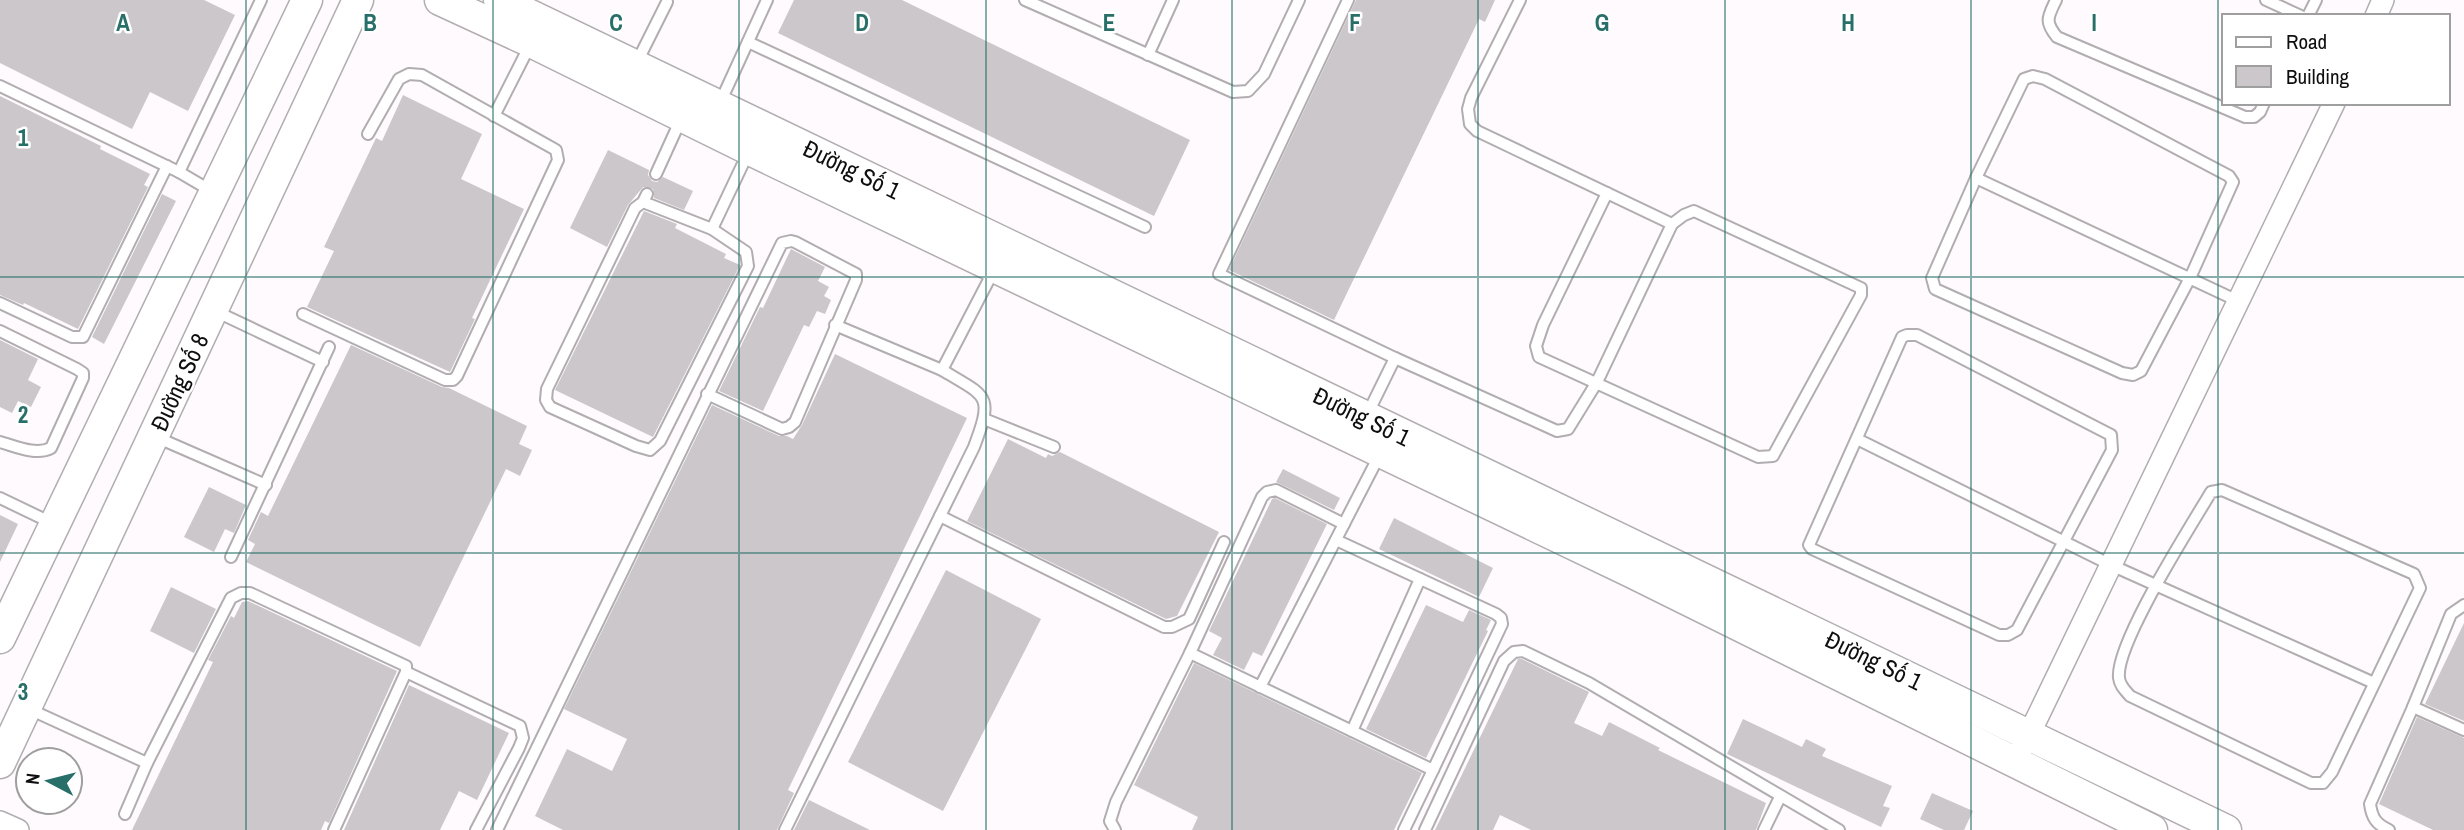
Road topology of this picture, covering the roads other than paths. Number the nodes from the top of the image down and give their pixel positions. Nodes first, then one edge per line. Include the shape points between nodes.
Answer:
1 (261, 0) edge
2 (307, 0) edge
3 (358, 0) edge
4 (440, 0) edge
5 (499, 0) edge
6 (767, 0) edge
7 (1025, 0) edge
8 (1174, 0) edge
9 (1299, 0) edge
10 (1348, 0) edge
11 (1520, 0) edge
12 (2056, 0) edge
13 (2266, 0) edge
14 (667, 2) dead end
15 (2297, 14) edge
16 (531, 42) junction
17 (748, 42) junction
18 (1148, 55) junction
19 (635, 65) junction
20 (0, 86) edge
21 (719, 105) junction
22 (2263, 105) edge
23 (2333, 105) edge
24 (494, 116) junction
25 (682, 117) junction
26 (368, 134) dead end
27 (750, 150) junction
28 (167, 166) junction
29 (179, 172) junction
30 (656, 174) dead end
31 (1976, 178) junction
32 (214, 193) junction
33 (1607, 193) junction
34 (1672, 224) junction
35 (1146, 227) dead end
36 (712, 229) junction
37 (995, 267) junction
38 (2190, 278) junction
39 (2238, 301) junction
40 (0, 303) edge
41 (213, 309) junction
42 (303, 314) dead end
43 (835, 325) junction
44 (0, 331) edge
45 (329, 347) dead end
46 (1395, 358) junction
47 (323, 362) junction
48 (942, 370) junction
49 (1597, 382) junction
50 (707, 394) junction
51 (984, 419) junction
52 (154, 436) junction
53 (1368, 436) junction
54 (1857, 439) junction
55 (0, 442) edge
56 (1054, 447) dead end
57 (266, 485) junction
58 (0, 498) edge
59 (940, 516) junction
60 (55, 524) junction
61 (1344, 524) junction
62 (1336, 540) junction
63 (2063, 541) junction
64 (1224, 542) dead end
65 (231, 557) dead end
66 (2111, 565) junction
67 (1420, 579) junction
68 (2156, 585) junction
69 (2464, 605) edge
70 (0, 638) edge
71 (1190, 653) junction
72 (406, 672) junction
73 (2374, 683) junction
74 (1260, 687) junction
75 (2413, 707) junction
76 (26, 708) junction
77 (2464, 730) edge
78 (1352, 731) junction
79 (2029, 735) junction
80 (2016, 762) junction
81 (0, 763) edge
82 (147, 763) junction
83 (1433, 770) junction
84 (1780, 797) junction
85 (124, 814) dead end
86 (0, 822) edge
87 (2134, 826) edge
88 (18, 830) edge
89 (334, 830) edge
90 (476, 830) edge
91 (497, 830) edge
92 (785, 830) edge
93 (1115, 830) edge
94 (1405, 830) edge
95 (1425, 830) edge
96 (1764, 830) edge
97 (1839, 830) edge
98 (2226, 830) edge
99 (2389, 830) edge

1 - 29 lane
2 - 32 street, Đường Số 8
3 - 41 street, Đường Số 8
4 - 16 street, Đường Số 1
5 - 19 street, Đường Số 1
6 - 17 lane
7 - 18 lane
8 - 18 lane
9 - 18 lane via 1264,74 1248,91 1233,92
10 - 46 lane via 1219,274
11 - 33 lane via 1471,98 1470,124
12 - 22 lane via 2048,18 2057,37 2245,117 2254,117
13 - 15 lane
14 - 19 lane
16 - 24 lane
16 - 25 street, Đường Số 1
17 - 21 lane
17 - 35 lane
19 - 21 street, Đường Số 1
20 - 28 lane
21 - 53 street, Đường Số 1
23 - 39 street
24 - 26 lane via 422,75 409,74 399,79
24 - 42 lane via 556,150 558,160 457,376 445,380
25 - 27 street, Đường Số 1
25 - 30 lane
27 - 36 lane
27 - 37 street, Đường Số 1
28 - 29 lane
28 - 40 lane via 83,337 72,337
29 - 32 lane
31 - 38 lane
31 - 38 lane via 1933,278 1934,289 2133,375 2141,371
31 - 38 lane via 2024,79 2045,79 2229,176 2233,182
32 - 60 street, Đường Số 8
33 - 34 lane
33 - 49 lane via 1536,346 1539,357
34 - 49 lane
34 - 49 lane via 1695,211 1861,288 1861,295 1773,456 1758,457
36 - 36 lane via 645,198 635,208 547,389 550,407 636,446 650,450 660,441 748,266 746,253
37 - 48 lane
37 - 53 street, Đường Số 1
38 - 39 lane
39 - 66 street
41 - 47 lane
41 - 52 street, Đường Số 8
43 - 48 lane
43 - 50 lane via 789,428 782,429
43 - 50 lane via 856,274 795,242 782,243
44 - 55 lane via 83,373 51,448 36,451
45 - 47 lane
46 - 49 lane via 1558,431 1568,429
46 - 53 lane
47 - 57 lane
48 - 51 lane via 980,392
50 - 91 lane
51 - 56 lane
51 - 59 lane
52 - 57 lane
52 - 76 street, Đường Số 8
53 - 61 lane
53 - 79 street, Đường Số 1
53 - 80 street, Đường Số 1
54 - 63 lane
54 - 63 lane via 1810,540 1812,548 1999,635 2008,635 2017,630
54 - 63 lane via 1902,337 1917,335 2111,435 2112,450
57 - 65 lane
58 - 60 lane
59 - 64 lane via 1164,627 1189,619
59 - 92 lane
60 - 70 street, Đường Số 8
61 - 62 lane
61 - 71 lane via 1276,490 1267,492
62 - 67 lane
62 - 74 lane
63 - 66 lane
66 - 68 lane
66 - 79 street
67 - 78 lane
67 - 83 lane via 1496,614 1502,624
68 - 73 lane
68 - 73 lane via 2123,652 2121,687 2130,696 2311,783 2323,783 2332,772
68 - 73 lane via 2211,492 2222,490 2395,565 2414,574 2420,588
69 - 75 lane via 2451,614
71 - 74 lane
71 - 93 lane via 1116,802 1110,821
72 - 82 lane via 405,666 250,593 241,593 231,598
72 - 89 lane
72 - 90 lane via 520,726 523,738 519,748
74 - 78 lane
75 - 77 lane
75 - 99 lane via 2370,804 2371,817
76 - 81 street, Đường Số 8
76 - 82 lane
78 - 83 lane
79 - 80 street
79 - 98 street, Đường Số 1
80 - 87 street, Đường Số 1
82 - 85 lane
83 - 94 lane
84 - 95 lane via 1589,683 1523,651 1504,660
84 - 96 lane
84 - 97 lane
86 - 88 street

